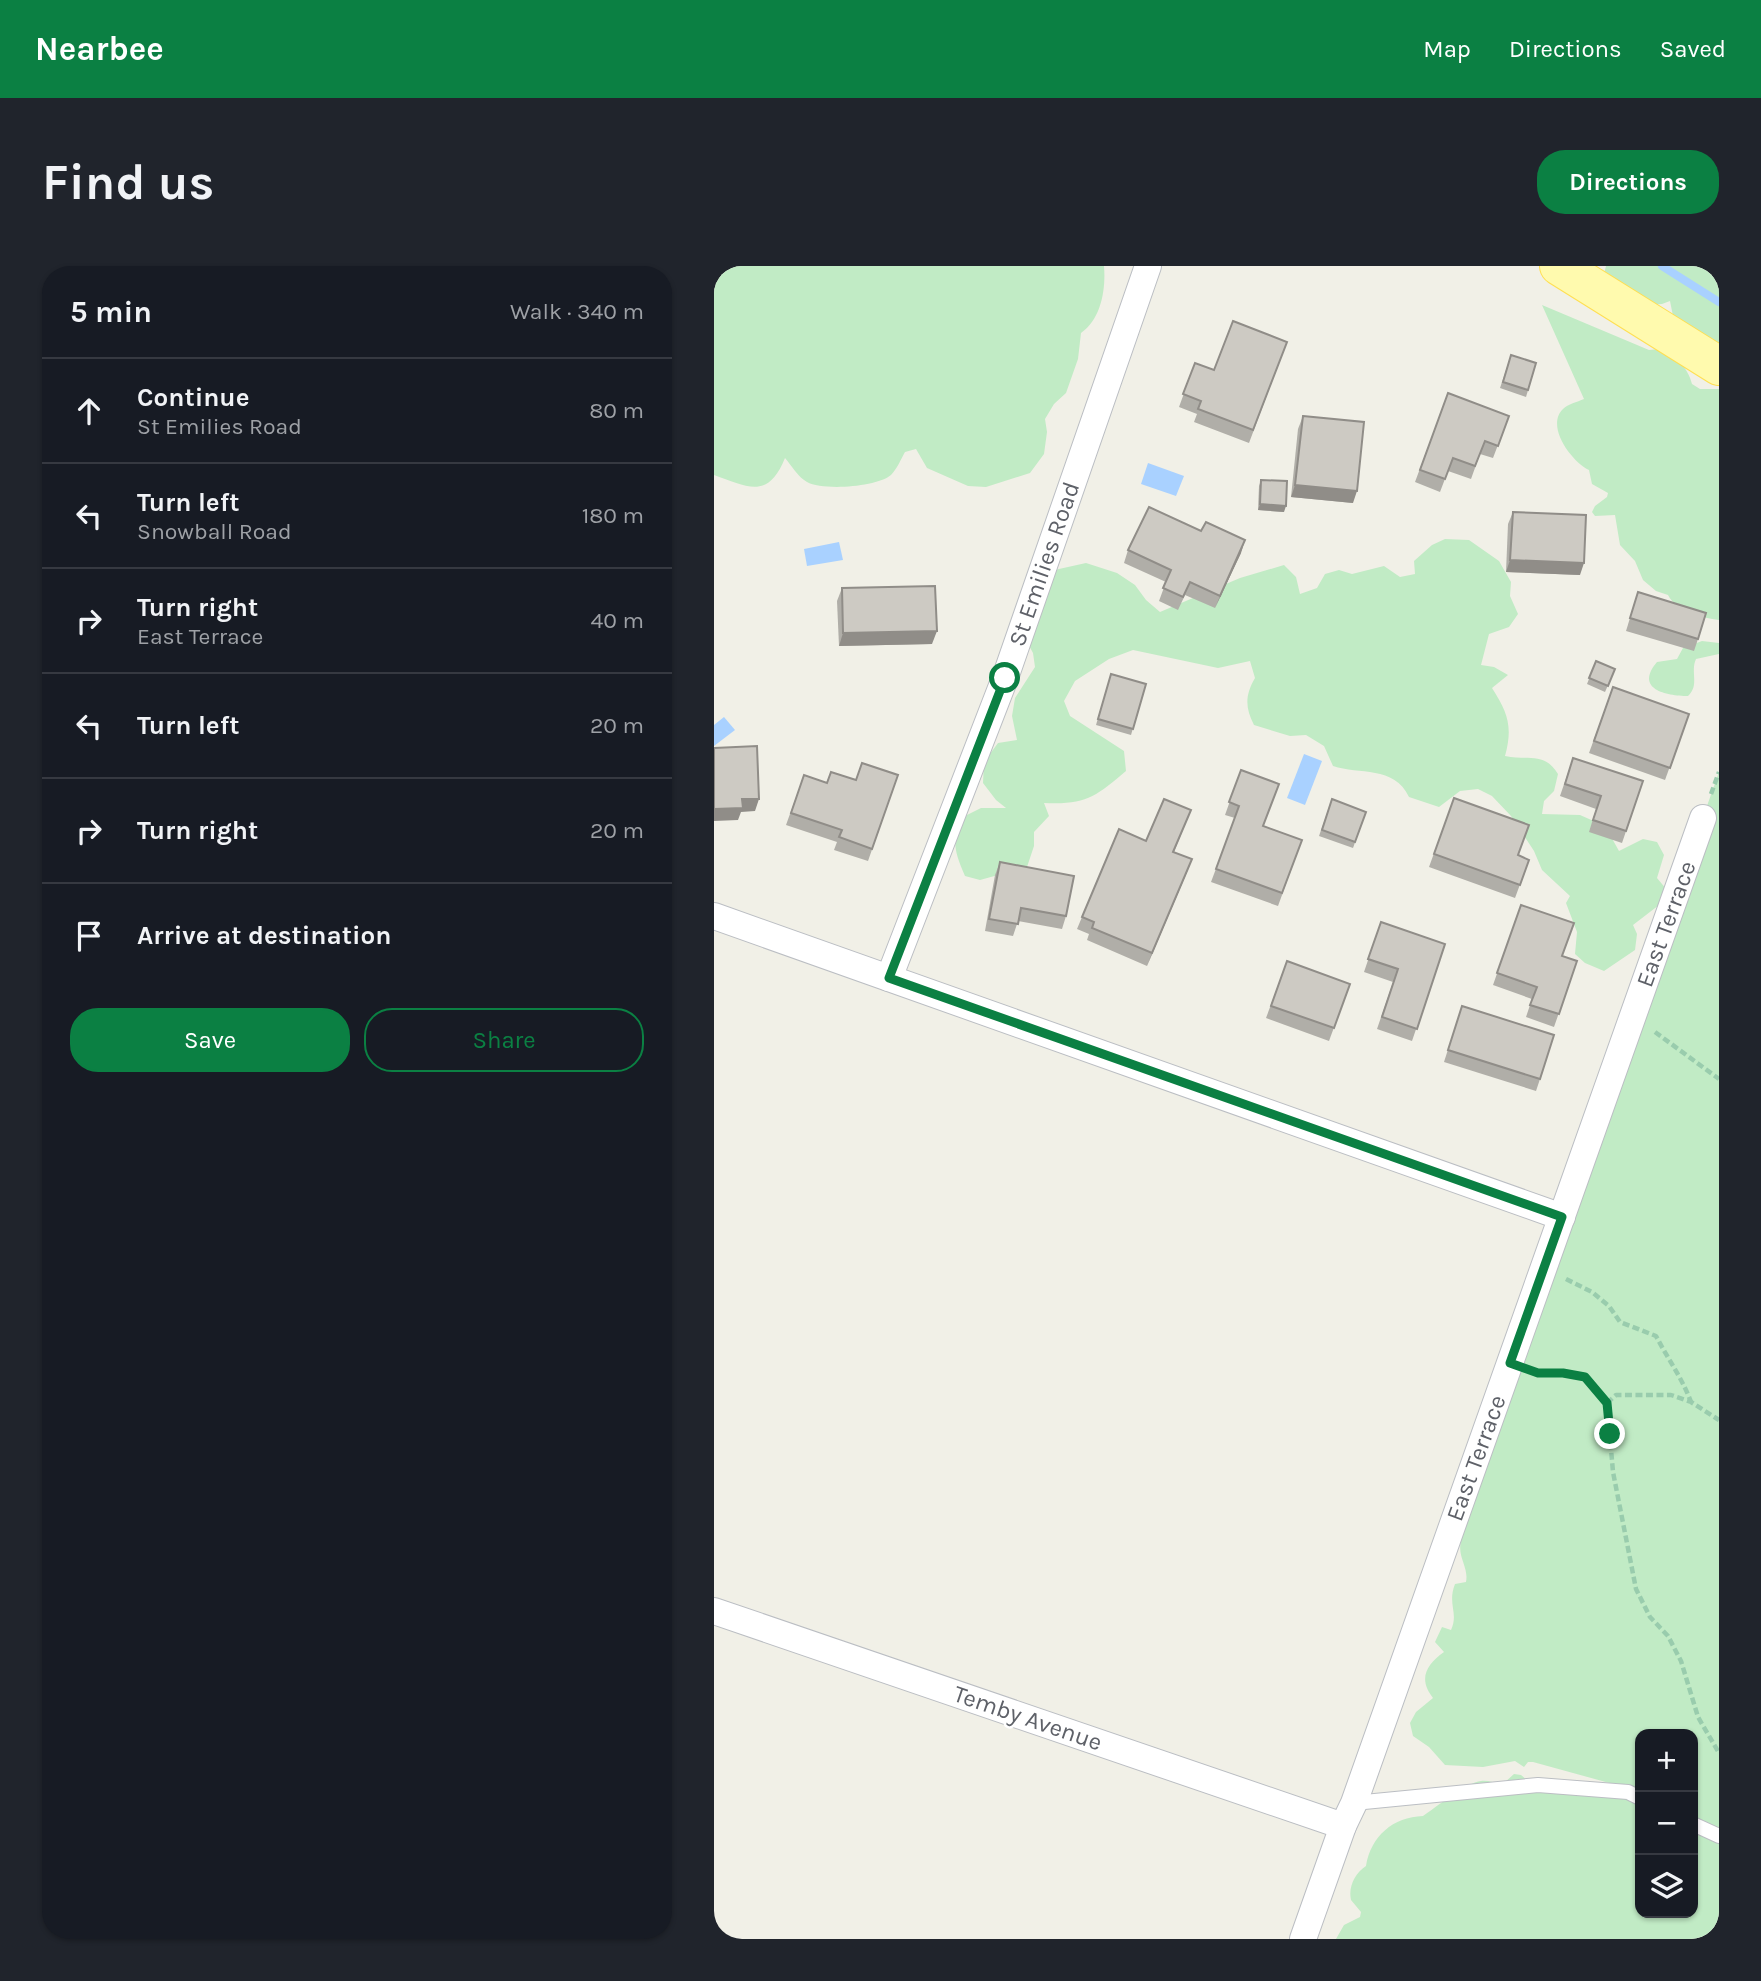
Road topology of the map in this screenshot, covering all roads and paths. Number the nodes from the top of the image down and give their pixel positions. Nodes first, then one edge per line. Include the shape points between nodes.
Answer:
1 (1148, 266) edge
2 (1559, 266) edge
3 (1719, 366) edge
4 (1703, 818) dead end
5 (714, 916) edge
6 (889, 978) junction
7 (1633, 1016) junction
8 (1719, 1079) edge
9 (1562, 1217) junction
10 (1544, 1269) junction
11 (1510, 1363) junction
12 (1691, 1402) junction
13 (1607, 1403) junction
14 (1719, 1420) edge
15 (714, 1611) edge
16 (1719, 1753) edge
17 (1635, 1796) edge
18 (1349, 1815) junction
19 (1698, 1826) edge
20 (1719, 1836) edge
21 (1303, 1939) edge

1 - 6 street, St Emilies Road via 1005,678
2 - 3 main road
4 - 7 street, East Terrace
5 - 6 street
6 - 9 street
7 - 8 path
7 - 9 street, East Terrace
9 - 10 street, East Terrace
10 - 11 street, East Terrace
10 - 12 path via 1592,1292 1620,1322 1656,1336
11 - 13 path via 1538,1373 1585,1377
11 - 18 street, East Terrace
12 - 13 path via 1671,1395 1616,1395
12 - 14 path
13 - 16 path via 1613,1472 1636,1589 1681,1661 1698,1717
15 - 18 street, Temby Avenue
17 - 18 lane via 1538,1785
18 - 21 street, East Terrace
19 - 20 lane

